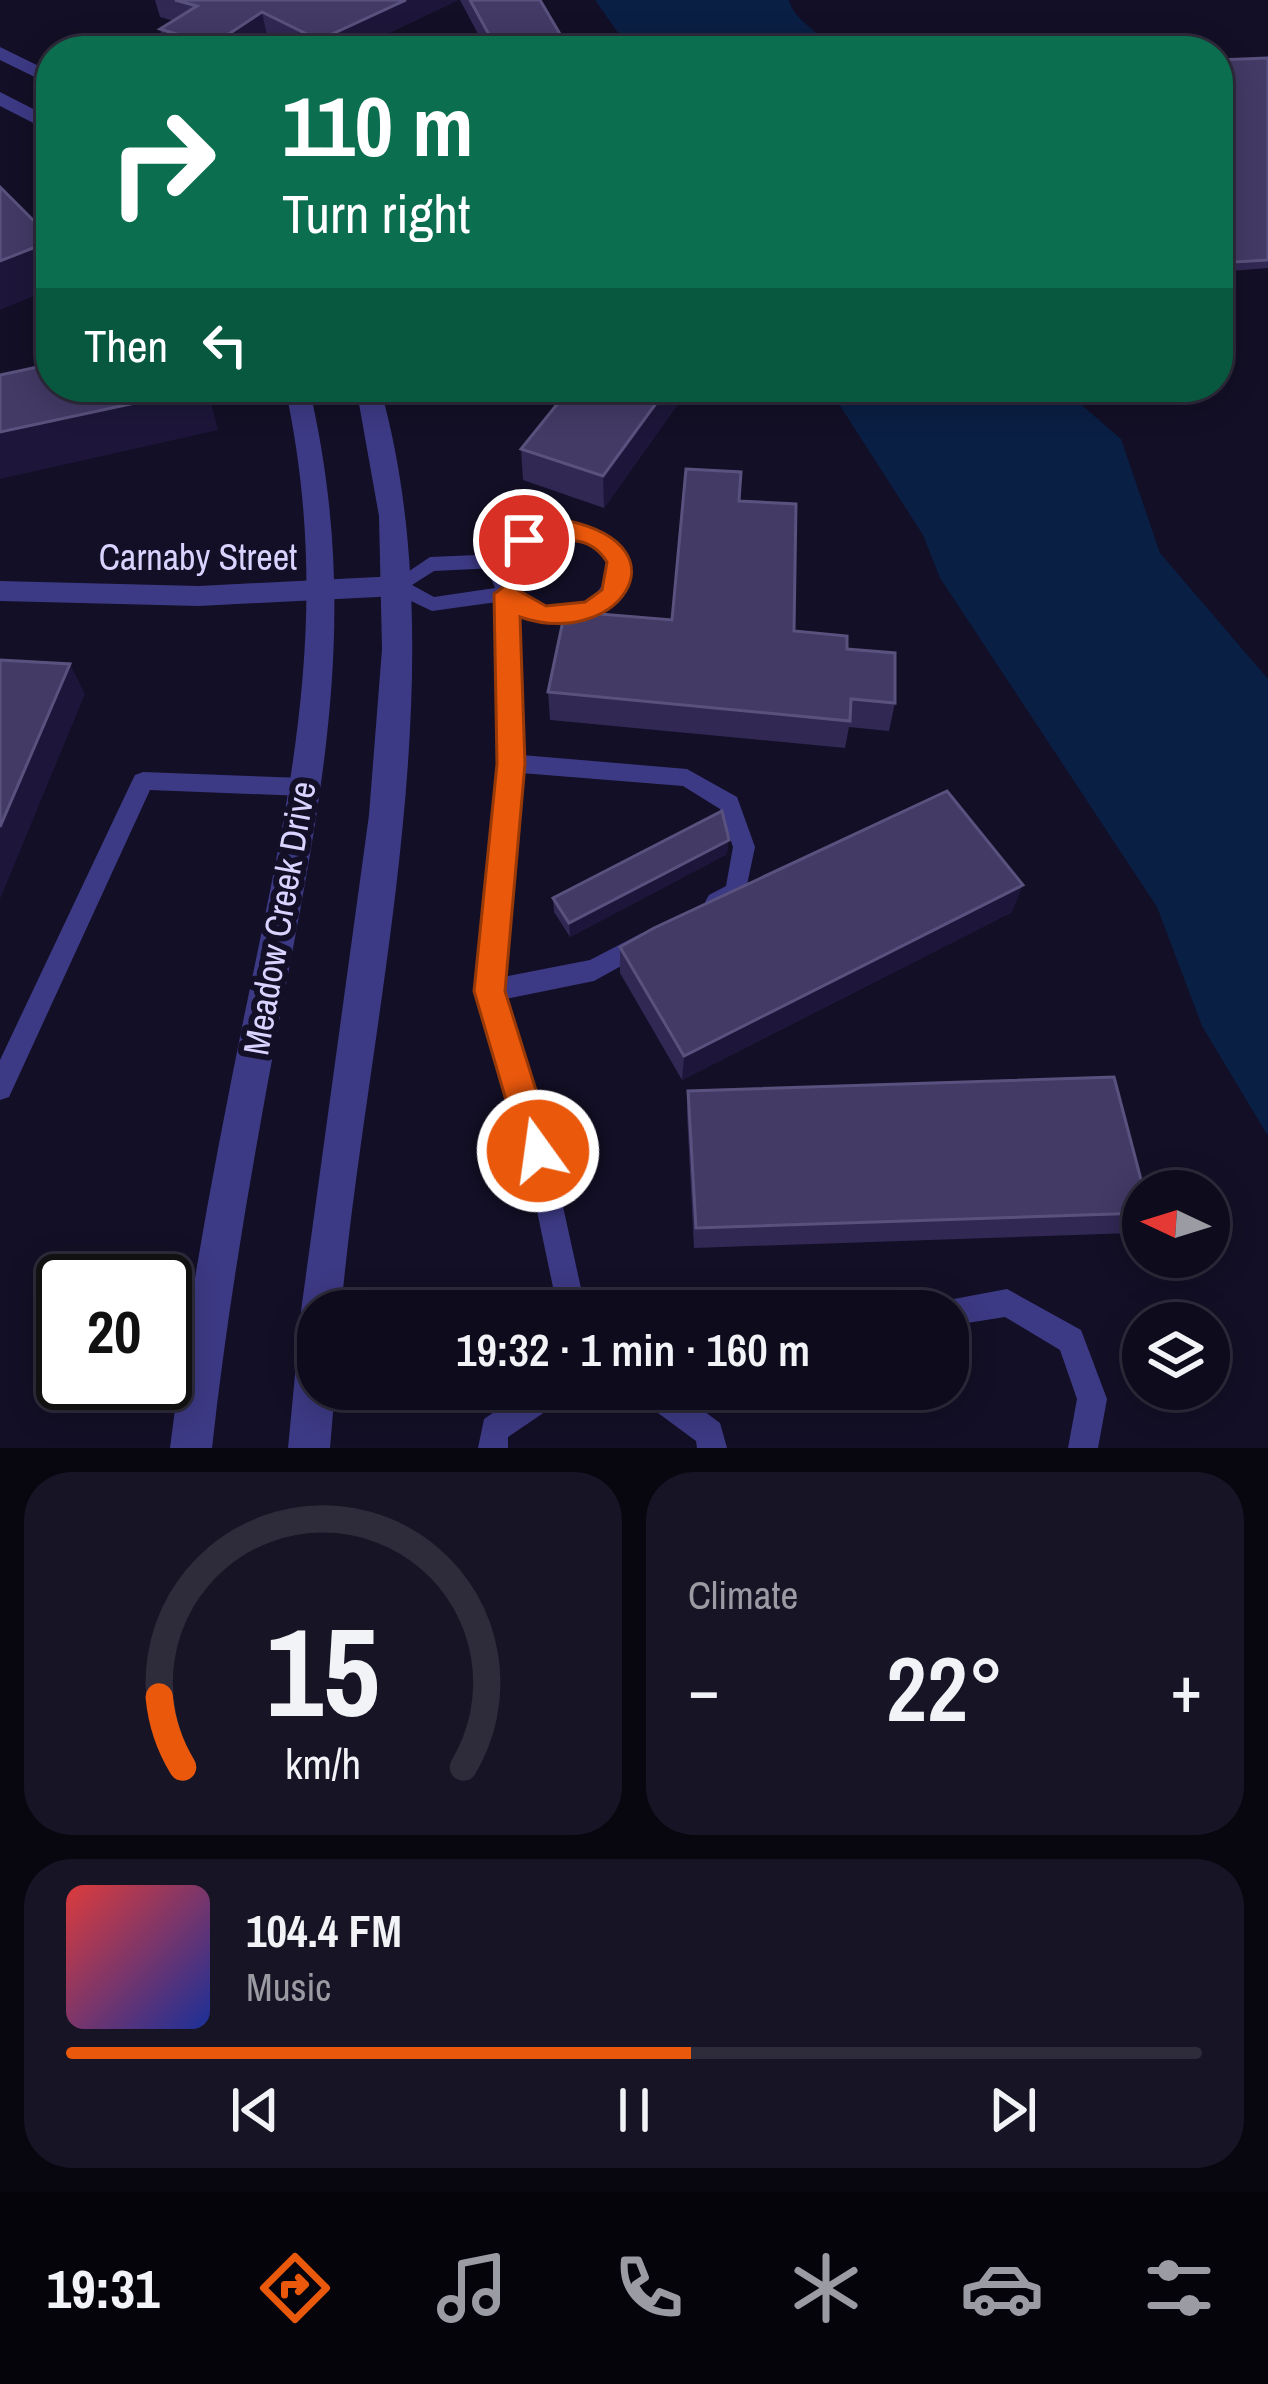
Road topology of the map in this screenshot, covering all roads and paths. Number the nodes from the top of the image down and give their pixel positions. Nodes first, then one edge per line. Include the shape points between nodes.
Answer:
1 (0, 53) edge
2 (36, 71) edge
3 (0, 98) edge
4 (36, 118) edge
5 (300, 402) edge
6 (373, 402) edge
7 (503, 561) junction
8 (397, 586) junction
9 (0, 591) edge
10 (322, 592) junction
11 (507, 594) junction
12 (511, 764) junction
13 (304, 787) junction
14 (695, 914) edge
15 (655, 936) edge
16 (490, 991) junction
17 (0, 1088) edge
18 (324, 1290) edge
19 (567, 1290) edge
20 (969, 1309) edge
21 (312, 1410) edge
22 (522, 1410) edge
23 (678, 1410) edge
24 (191, 1448) edge
25 (309, 1448) edge
26 (493, 1448) edge
27 (712, 1448) edge
28 (1083, 1448) edge

1 - 2 street
3 - 4 street
5 - 10 street, Meadow Creek Drive via 314,447
6 - 8 street
7 - 8 lane via 430,564
7 - 11 lane
7 - 11 lane via 524,540 569,530 592,535 620,561 611,596 570,616 522,608
8 - 10 street, Carnaby Street
8 - 11 lane via 432,604
8 - 18 street via 394,746
9 - 10 street, Carnaby Street
10 - 13 street, Meadow Creek Drive
11 - 12 lane
12 - 14 lane via 687,778 730,803 744,847 736,892
12 - 16 lane
13 - 17 lane via 143,781
13 - 24 street, Meadow Creek Drive via 208,1299
15 - 16 lane via 594,970
16 - 19 lane via 529,1111
20 - 28 lane via 1006,1304 1071,1340 1092,1399
21 - 25 street
22 - 26 lane via 494,1429
23 - 27 lane via 710,1433

